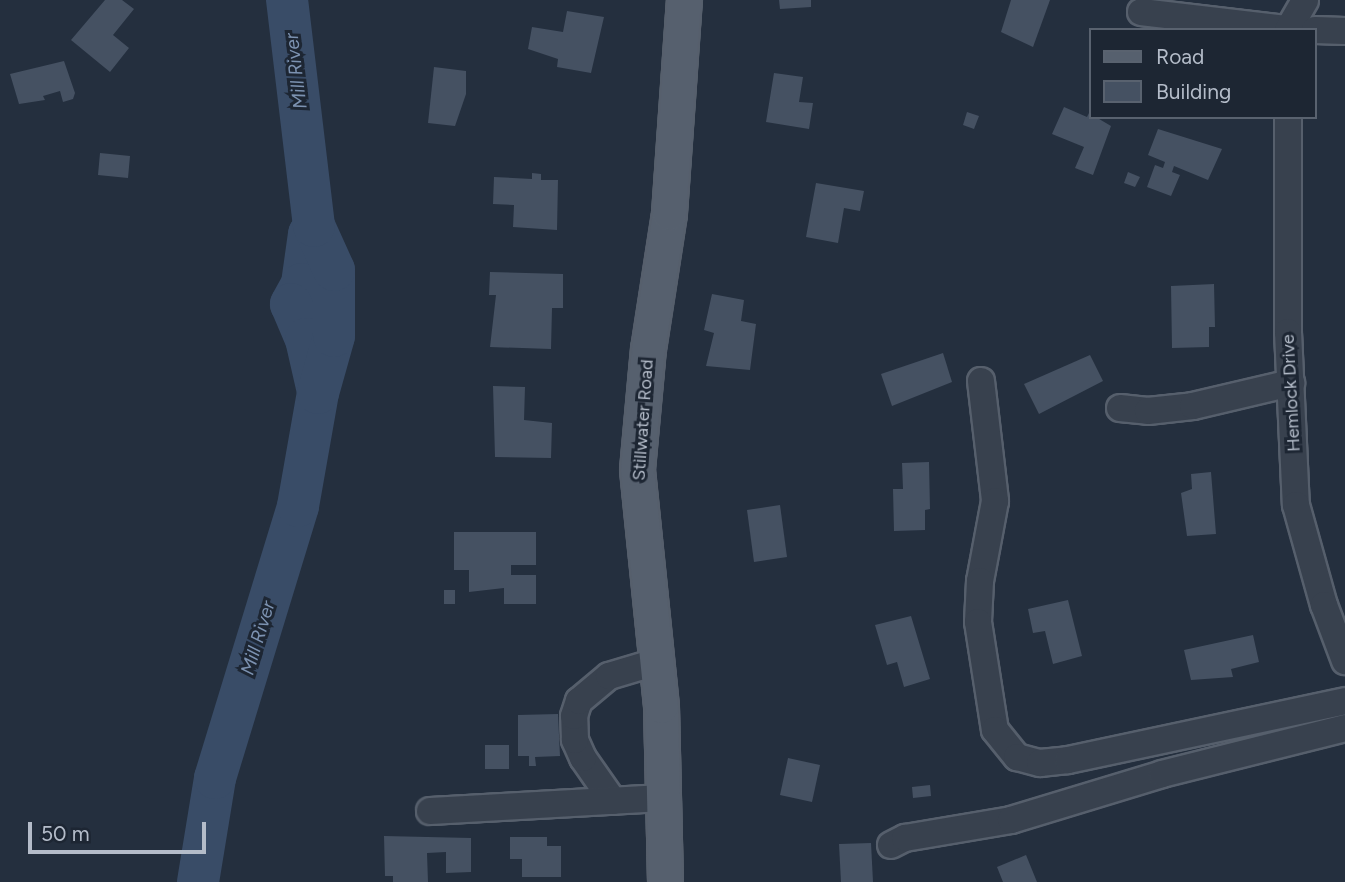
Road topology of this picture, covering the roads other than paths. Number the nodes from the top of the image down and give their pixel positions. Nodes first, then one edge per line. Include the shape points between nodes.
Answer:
1 (684, 0) edge
2 (1306, 0) edge
3 (1141, 12) dead end
4 (1272, 28) edge
5 (1289, 28) edge
6 (1317, 30) edge
7 (1345, 31) edge
8 (1288, 119) edge
9 (981, 381) dead end
10 (1291, 383) junction
11 (1120, 408) dead end
12 (1345, 661) edge
13 (656, 662) junction
14 (1345, 701) edge
15 (1345, 728) edge
16 (663, 798) junction
17 (613, 801) junction
18 (430, 811) dead end
19 (891, 845) dead end
20 (665, 882) edge

1 - 13 main road, Stillwater Road via 669,213 648,349 637,469
2 - 5 street
3 - 4 street
6 - 7 street
8 - 10 street, Hemlock Drive
9 - 14 street via 995,501 979,581 978,622 995,730 1017,757 1040,762 1068,760
10 - 11 street via 1193,406
10 - 12 street, Hemlock Drive via 1296,505
13 - 16 main road, Stillwater Road
13 - 17 street via 609,676 579,701 574,716 575,740 583,758
15 - 19 street via 1162,774 1011,820 905,838
16 - 17 street
16 - 20 main road, Stillwater Road
17 - 18 street

